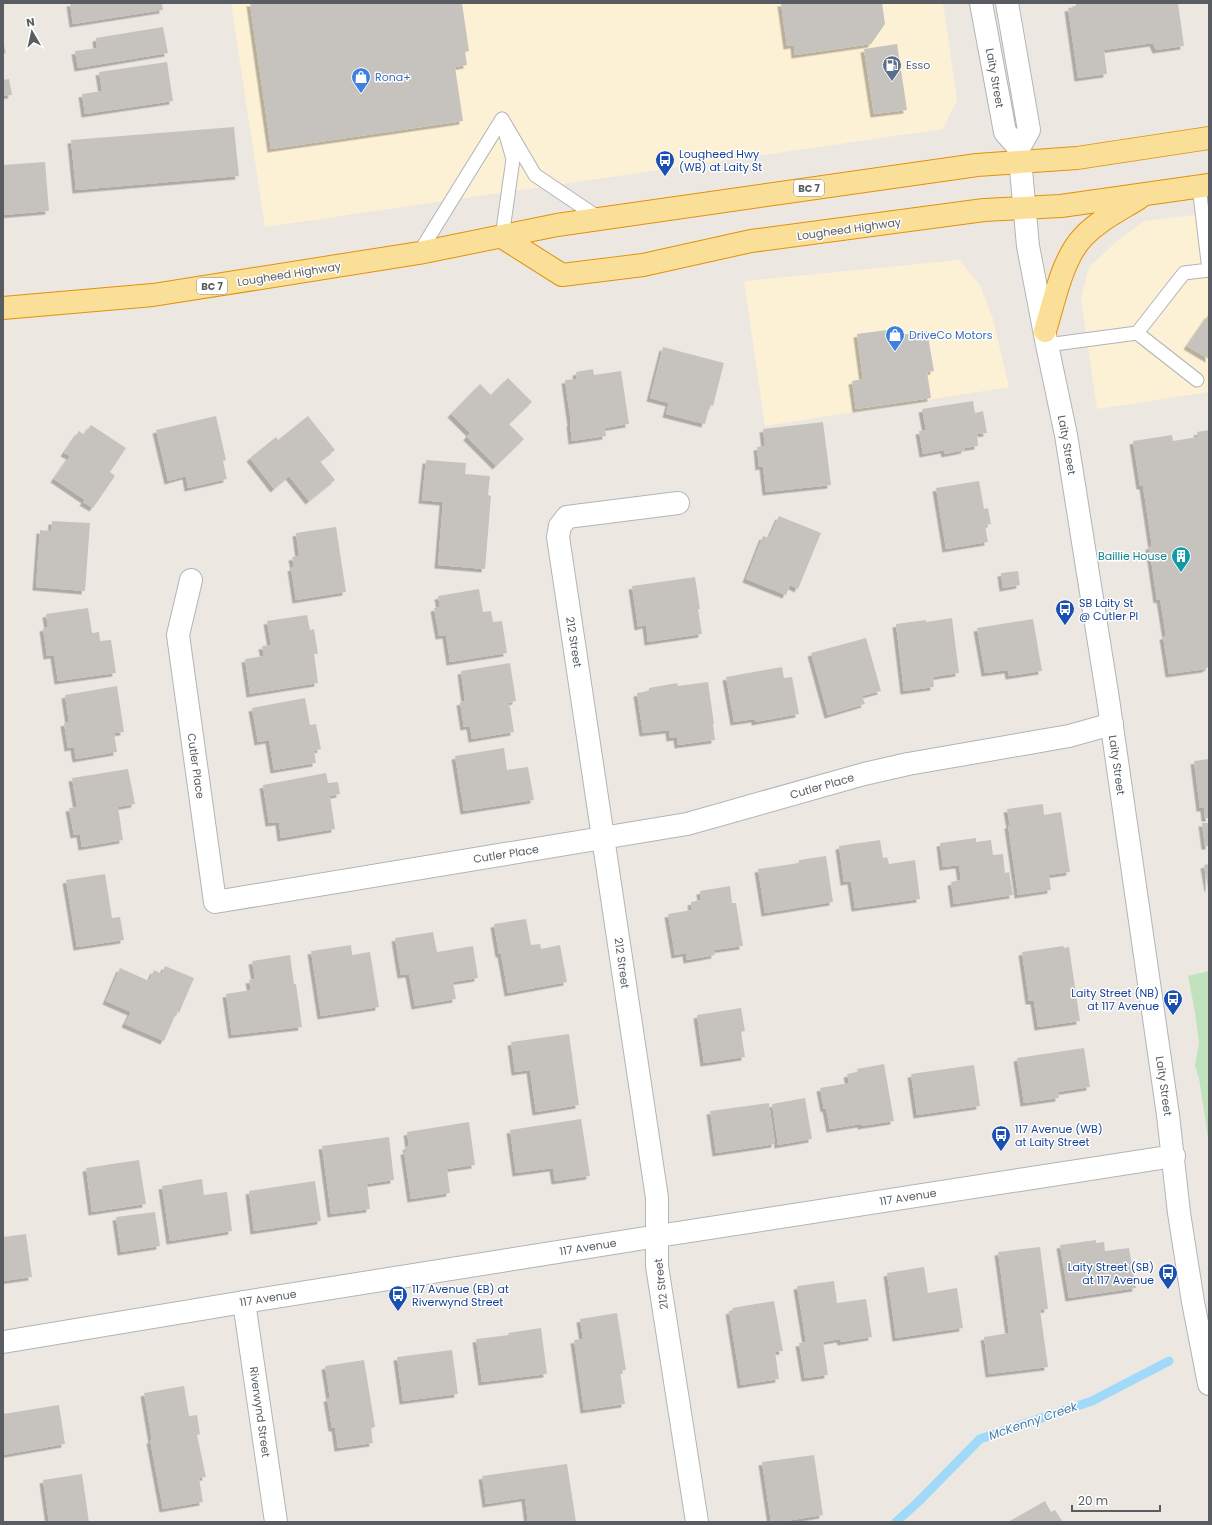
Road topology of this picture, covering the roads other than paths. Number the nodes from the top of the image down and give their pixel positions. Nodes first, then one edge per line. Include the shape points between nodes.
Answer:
1 (981, 3) edge
2 (1007, 3) edge
3 (502, 119) junction
4 (1209, 138) edge
5 (1019, 154) junction
6 (1204, 186) edge
7 (1146, 194) junction
8 (1024, 208) junction
9 (599, 218) junction
10 (502, 237) junction
11 (419, 253) junction
12 (3, 308) edge
13 (1137, 333) junction
14 (1046, 338) junction
15 (1197, 380) dead end
16 (678, 503) dead end
17 (191, 580) dead end
18 (1112, 724) junction
19 (604, 838) junction
20 (1174, 1156) junction
21 (658, 1236) junction
22 (244, 1302) junction
23 (3, 1342) edge
24 (1209, 1384) edge
25 (276, 1522) edge
26 (697, 1522) edge

1 - 5 street, Laity Street via 1005,132
2 - 5 street via 1029,130
3 - 9 lane via 535,175
3 - 10 lane via 513,159
3 - 11 lane
4 - 5 highway, Lougheed Highway / BC 7 via 1077,158
5 - 8 street, Laity Street
5 - 9 highway, Lougheed Highway / BC 7 via 977,164
6 - 7 highway, Lougheed Highway
6 - 13 lane via 1209,270 1184,273
7 - 8 highway, Lougheed Highway via 1061,206
7 - 14 highway via 1107,217 1082,238 1066,266
8 - 10 highway, Lougheed Highway via 971,212 751,242 643,265 562,275
8 - 14 street, Laity Street via 1032,270
9 - 10 highway, Lougheed Highway / BC 7
10 - 11 highway, Lougheed Highway / BC 7
11 - 12 highway, Lougheed Highway / BC 7 via 153,295
13 - 14 lane
13 - 15 lane
14 - 18 street, Laity Street via 1066,435
16 - 19 street, 212 Street via 567,517 560,526 558,537
17 - 19 street, Cutler Place via 178,635 215,902
18 - 19 street, Cutler Place via 1069,736 864,774 687,824
18 - 20 street, Laity Street
19 - 21 street, 212 Street via 657,1198
20 - 21 street, 117 Avenue
20 - 24 street, Laity Street via 1178,1213
21 - 22 street, 117 Avenue
21 - 26 street, 212 Street via 657,1266
22 - 23 street, 117 Avenue
22 - 25 street, Riverwynd Street

